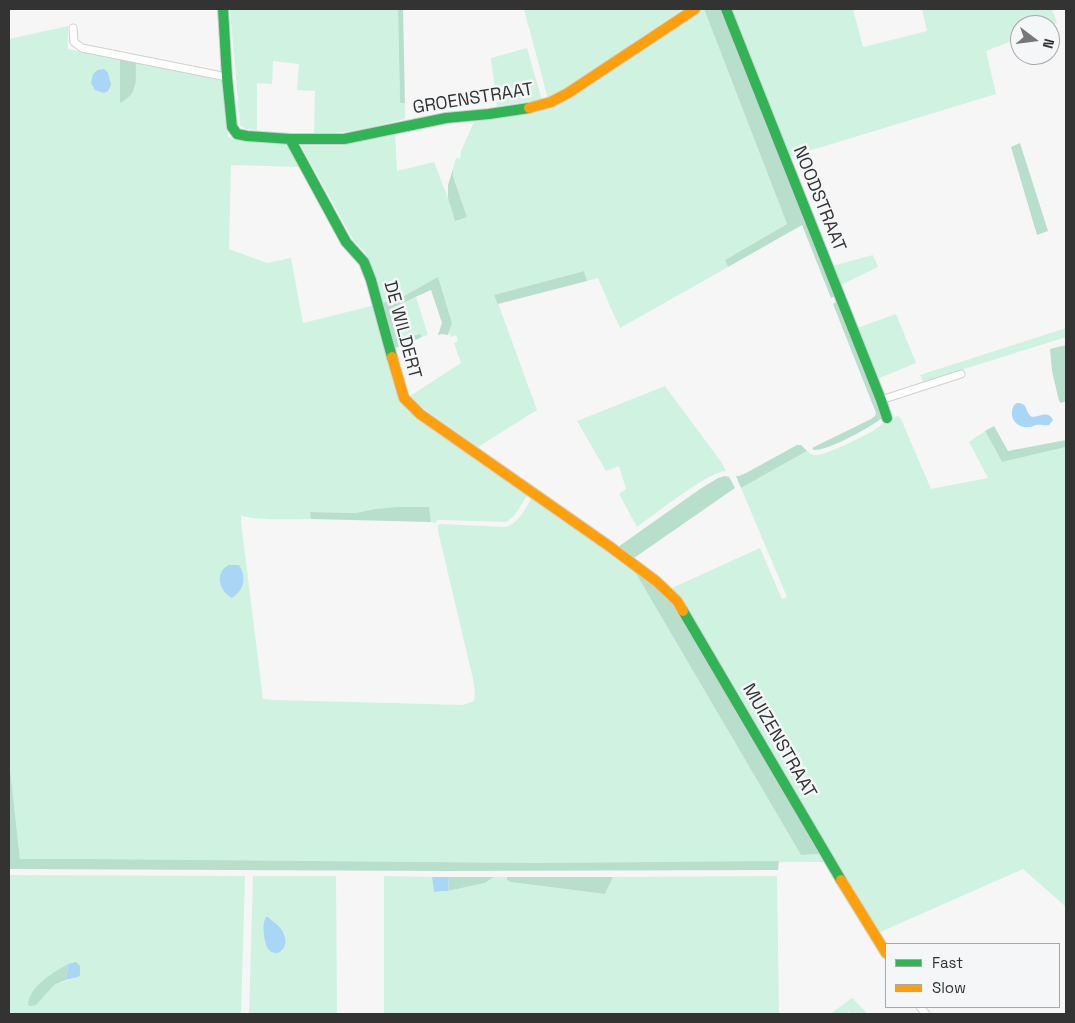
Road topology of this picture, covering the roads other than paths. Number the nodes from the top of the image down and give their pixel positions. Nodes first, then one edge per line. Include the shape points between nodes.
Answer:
1 (223, 9) edge
2 (695, 9) edge
3 (726, 9) edge
4 (73, 28) dead end
5 (227, 76) junction
6 (290, 139) junction
7 (961, 374) dead end
8 (881, 400) junction
9 (887, 418) dead end
10 (626, 559) joint
11 (885, 951) edge

1 - 5 street
2 - 6 street, GROENSTRAAT via 551,102 344,138
3 - 8 street, NOODSTRAAT
4 - 5 street via 74,42 82,48
5 - 6 street, GROENSTRAAT via 232,127 237,134
6 - 10 street, DE WILDERT via 346,242 364,262 404,398 420,414
7 - 8 street
8 - 9 street, NOODSTRAAT
10 - 11 street, MUIZENSTRAAT via 677,602

